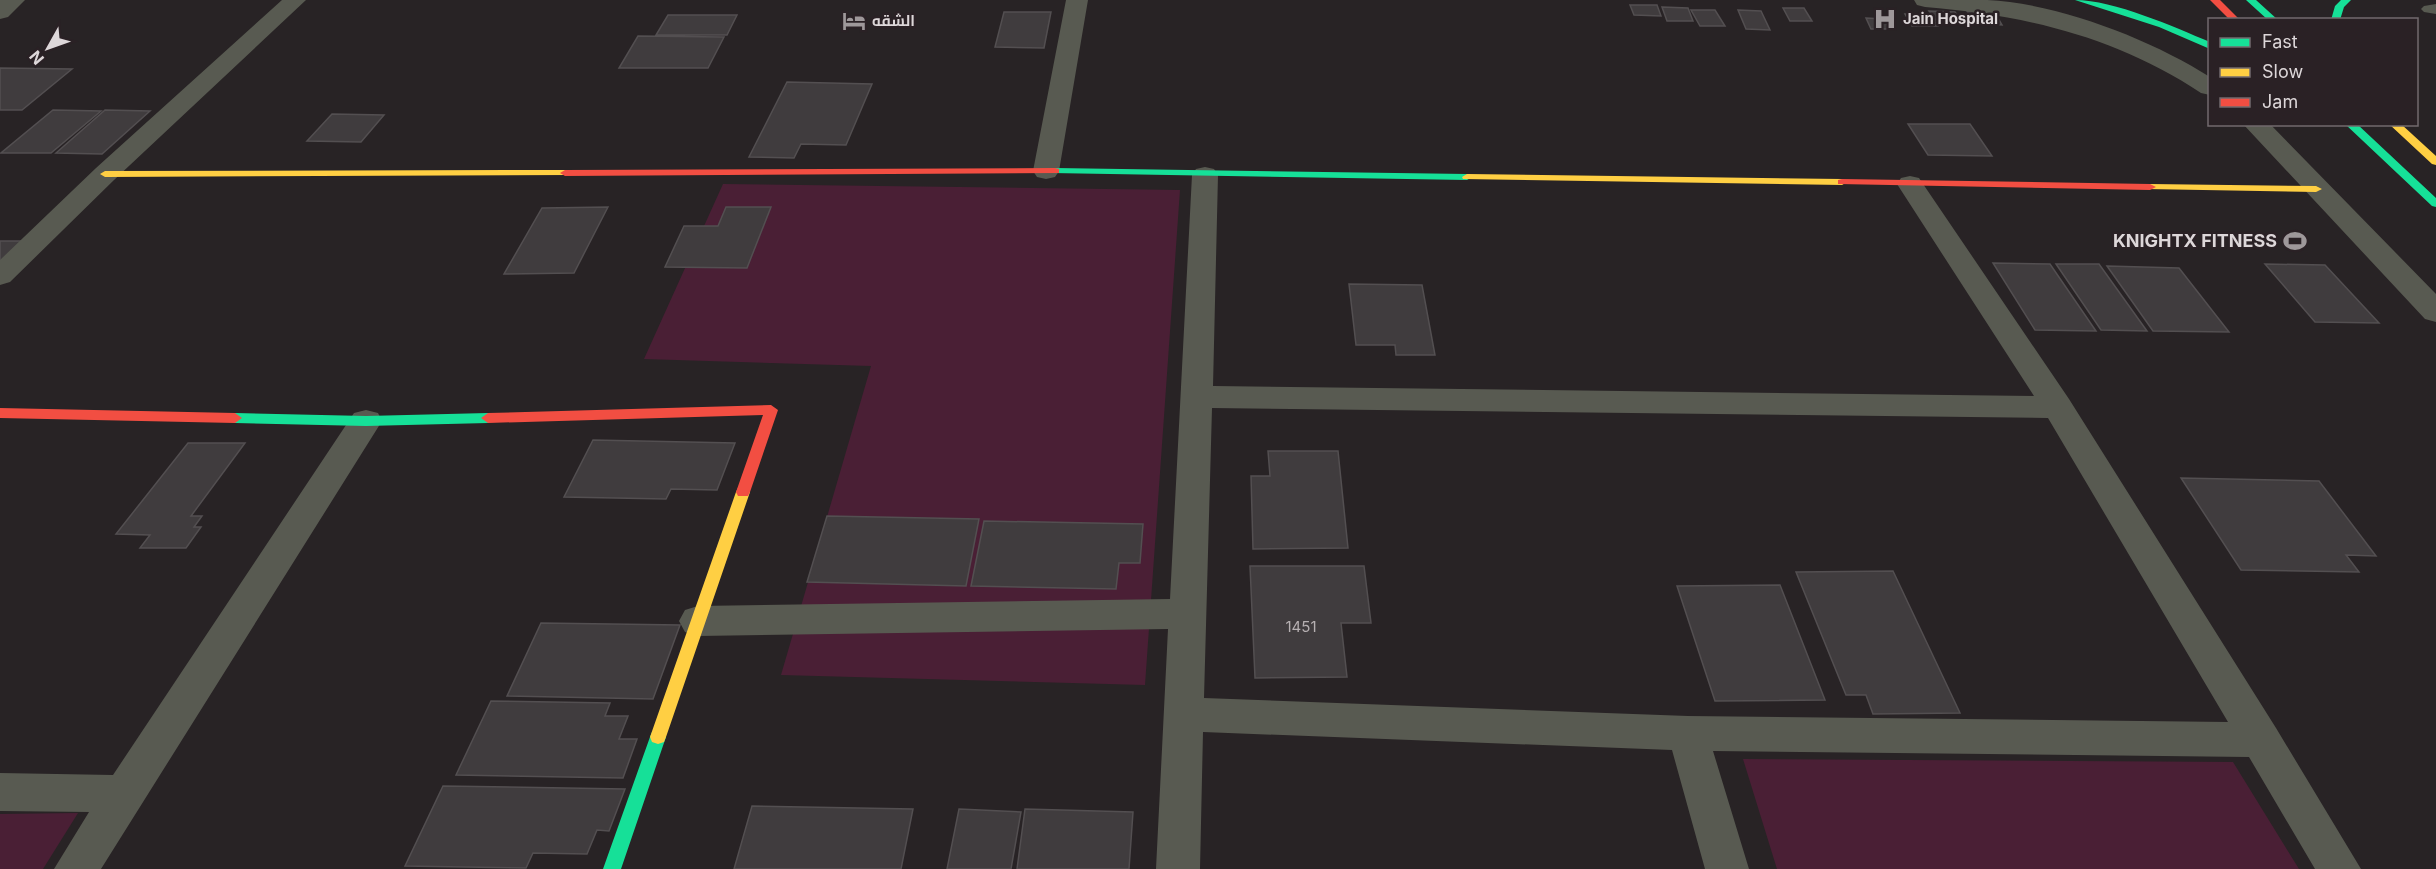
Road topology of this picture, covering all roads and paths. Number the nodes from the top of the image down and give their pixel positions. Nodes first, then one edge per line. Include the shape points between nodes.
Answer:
1 (14, 0) edge
2 (295, 0) edge
3 (1077, 0) edge
4 (1925, 0) edge
5 (2080, 0) edge
6 (2215, 0) edge
7 (2251, 0) edge
8 (2346, 0) edge
9 (0, 12) edge
10 (2234, 18) edge
11 (2272, 18) edge
12 (2336, 18) edge
13 (2208, 45) edge
14 (2208, 87) edge
15 (2257, 126) edge
16 (2352, 126) edge
17 (2396, 126) edge
18 (2436, 162) edge
19 (1046, 171) junction
20 (105, 174) junction
21 (1205, 175) junction
22 (1910, 184) junction
23 (2316, 189) junction
24 (2436, 204) edge
25 (0, 276) edge
26 (2436, 312) edge
27 (1196, 397) junction
28 (2058, 407) junction
29 (0, 413) edge
30 (366, 421) junction
31 (1188, 614) junction
32 (698, 621) junction
33 (1184, 714) junction
34 (1688, 733) junction
35 (2262, 740) junction
36 (0, 792) edge
37 (125, 794) junction
38 (76, 869) edge
39 (612, 869) edge
40 (1178, 869) edge
41 (1727, 869) edge
42 (2339, 869) edge

1 - 9 street
2 - 20 street
3 - 19 street
4 - 14 street via 2052,19 2115,37 2161,58
5 - 13 street via 2163,25
6 - 10 street
7 - 11 street
8 - 12 street
15 - 23 street
16 - 24 street
17 - 18 street
19 - 20 street
19 - 21 street
20 - 25 street
21 - 22 street
21 - 27 street
22 - 23 street
22 - 28 street
23 - 26 street
27 - 28 street
27 - 31 street
28 - 35 street
29 - 30 street
30 - 32 street via 771,410
30 - 37 street
31 - 32 street
31 - 33 street
32 - 39 street
33 - 34 street
33 - 40 street
34 - 35 street
34 - 41 street
35 - 42 street
36 - 37 street
37 - 38 street

